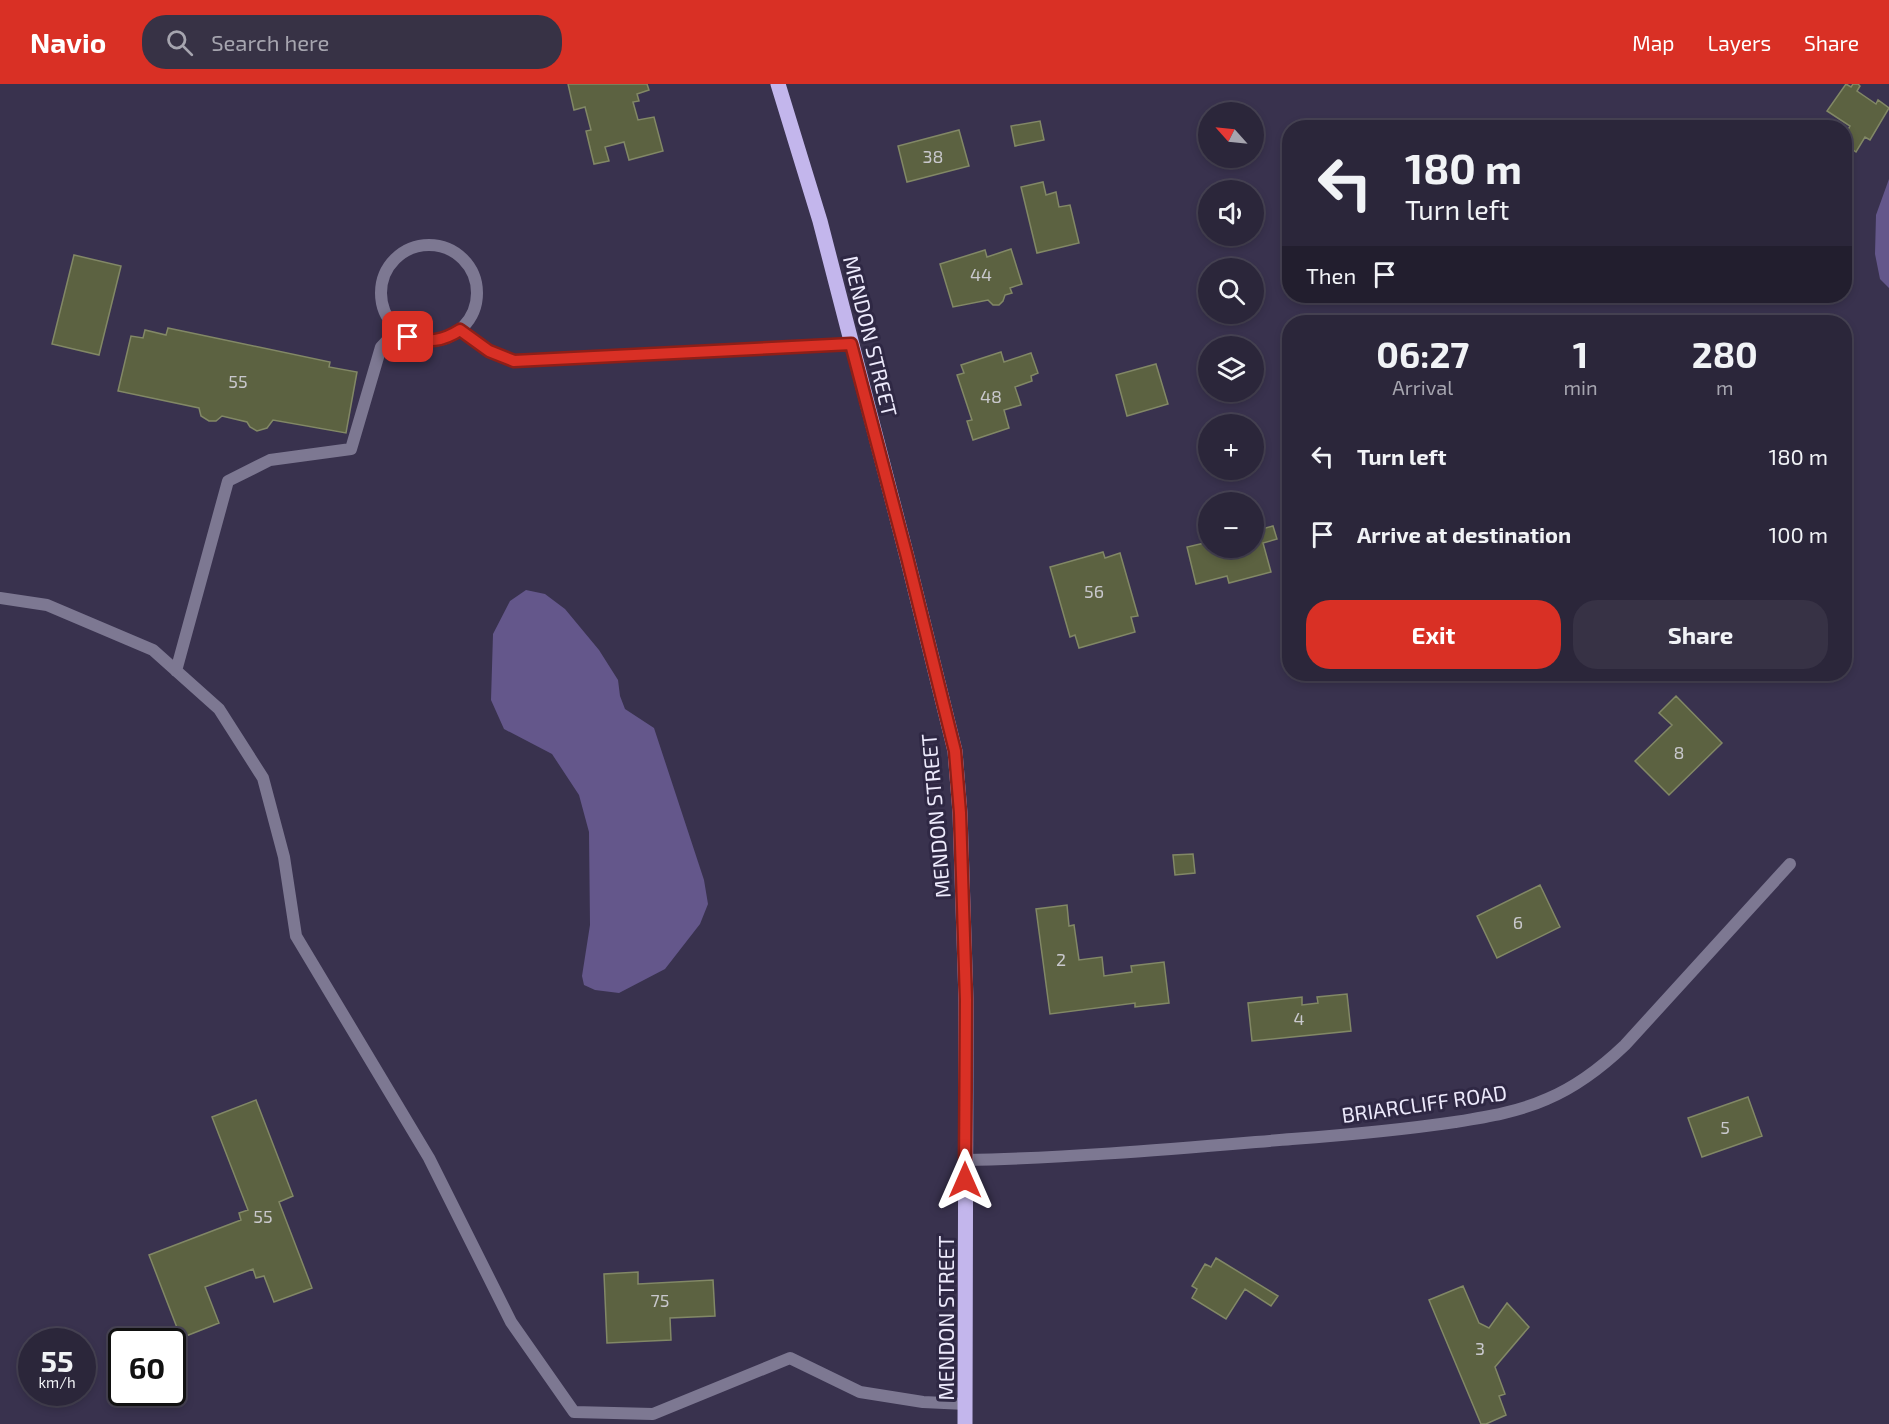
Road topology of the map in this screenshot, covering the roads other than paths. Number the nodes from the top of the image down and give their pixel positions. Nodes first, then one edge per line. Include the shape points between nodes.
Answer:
1 (778, 84) edge
2 (397, 330) junction
3 (460, 330) junction
4 (851, 344) junction
5 (0, 598) edge
6 (176, 670) junction
7 (1790, 864) dead end
8 (965, 1160) junction
9 (966, 1404) junction
10 (965, 1424) edge

1 - 4 main road, MENDON STREET via 820,221
2 - 3 street via 408,337 435,341
2 - 3 street via 381,302 380,286 395,258 423,244 454,251 474,274 476,304
2 - 6 street via 381,347 351,449 270,460 228,481
3 - 4 street via 489,351 514,361
4 - 8 main road, MENDON STREET via 955,751 966,1000
5 - 6 street via 47,604 153,650
6 - 9 street via 219,709 262,778 284,857 296,936 429,1158 511,1322 574,1412 653,1414 790,1358 860,1392
7 - 8 street, BRIARCLIFF ROAD via 1617,1053 1574,1086 1546,1100 1512,1112 1359,1134 1047,1158
8 - 9 main road, MENDON STREET
9 - 10 main road, MENDON STREET

